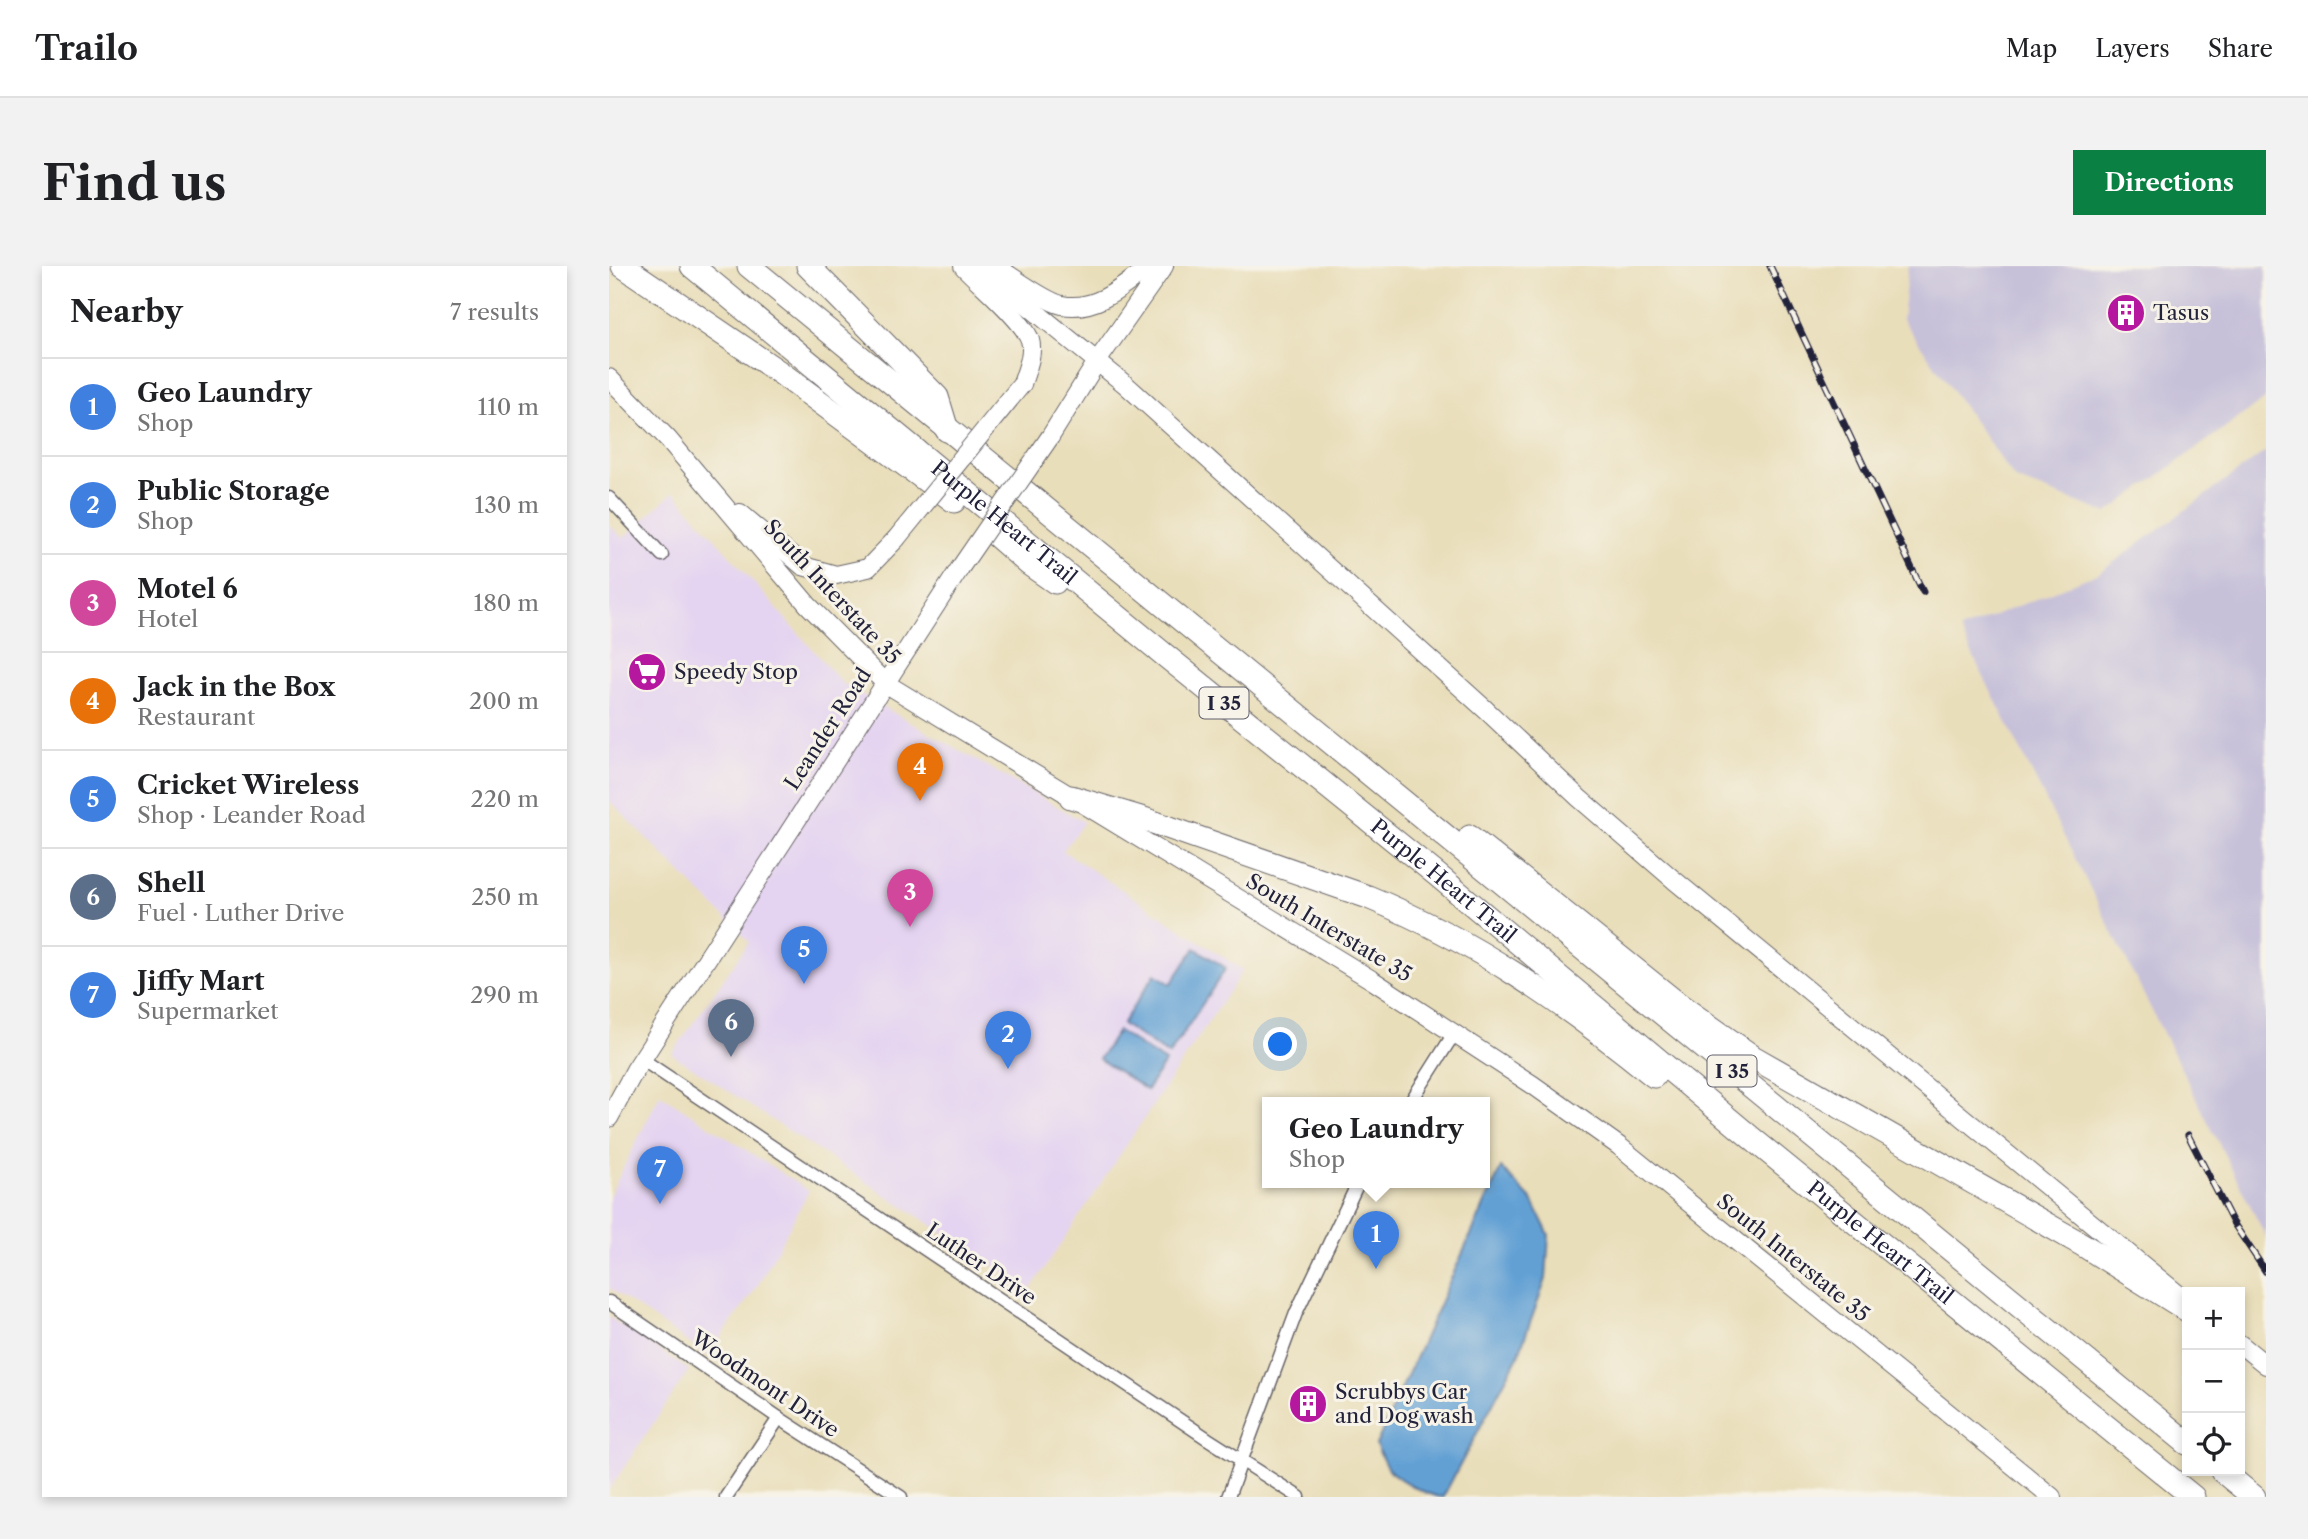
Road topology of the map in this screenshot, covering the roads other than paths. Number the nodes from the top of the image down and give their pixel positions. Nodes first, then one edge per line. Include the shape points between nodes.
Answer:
1 (623, 266) edge
2 (692, 266) edge
3 (749, 266) edge
4 (808, 266) edge
5 (963, 266) edge
6 (979, 266) edge
7 (995, 266) edge
8 (1150, 266) edge
9 (1164, 266) edge
10 (1098, 360) junction
11 (609, 377) edge
12 (947, 430) junction
13 (700, 479) junction
14 (609, 498) edge
15 (662, 555) dead end
16 (1167, 657) junction
17 (885, 683) junction
18 (1276, 699) junction
19 (1071, 797) junction
20 (1455, 1032) junction
21 (643, 1060) junction
22 (1414, 1097) edge
23 (609, 1118) edge
24 (1755, 1141) junction
25 (1356, 1188) edge
26 (2182, 1297) edge
27 (609, 1302) edge
28 (2182, 1307) edge
29 (2245, 1349) edge
30 (2266, 1365) edge
31 (779, 1418) junction
32 (2182, 1439) edge
33 (1241, 1460) junction
34 (2228, 1476) edge
35 (726, 1497) edge
36 (901, 1497) edge
37 (1228, 1497) edge
38 (1299, 1497) edge
39 (2052, 1497) edge
40 (2193, 1497) edge
41 (2254, 1497) edge

1 - 16 highway via 782,374 963,507 1029,564
2 - 16 highway, Purple Heart Trail / I 35
3 - 12 highway, Purple Heart Trail / I 35
4 - 12 highway via 937,397
5 - 13 main road, bridge via 1030,340 1022,384 868,568 836,575 803,566
6 - 10 main road
7 - 8 main road via 1061,304 1086,305 1116,292
9 - 10 main road, Leander Road
10 - 17 main road, Leander Road, bridge
10 - 26 main road via 1655,864
11 - 13 main road, South Interstate 35
12 - 18 highway, Purple Heart Trail / I 35
13 - 17 main road, South Interstate 35 via 808,605
14 - 15 street
16 - 24 highway, Purple Heart Trail / I 35
17 - 19 main road, South Interstate 35
17 - 21 main road, Leander Road
18 - 28 highway via 1411,790 1678,1004 1753,1057 2083,1245
18 - 32 highway, Purple Heart Trail / I 35
19 - 20 main road, South Interstate 35
19 - 24 highway via 1347,889 1441,930 1584,1020 1716,1127
20 - 22 street
20 - 39 main road, South Interstate 35 via 1619,1146
21 - 23 main road, Leander Road
21 - 33 street, Luther Drive
24 - 40 highway, Purple Heart Trail / I 35
25 - 33 street via 1296,1313
27 - 31 street, Woodmont Drive
29 - 30 main road
31 - 35 street
31 - 36 street, Woodmont Drive
33 - 37 street
33 - 38 street, Luther Drive
34 - 41 highway

